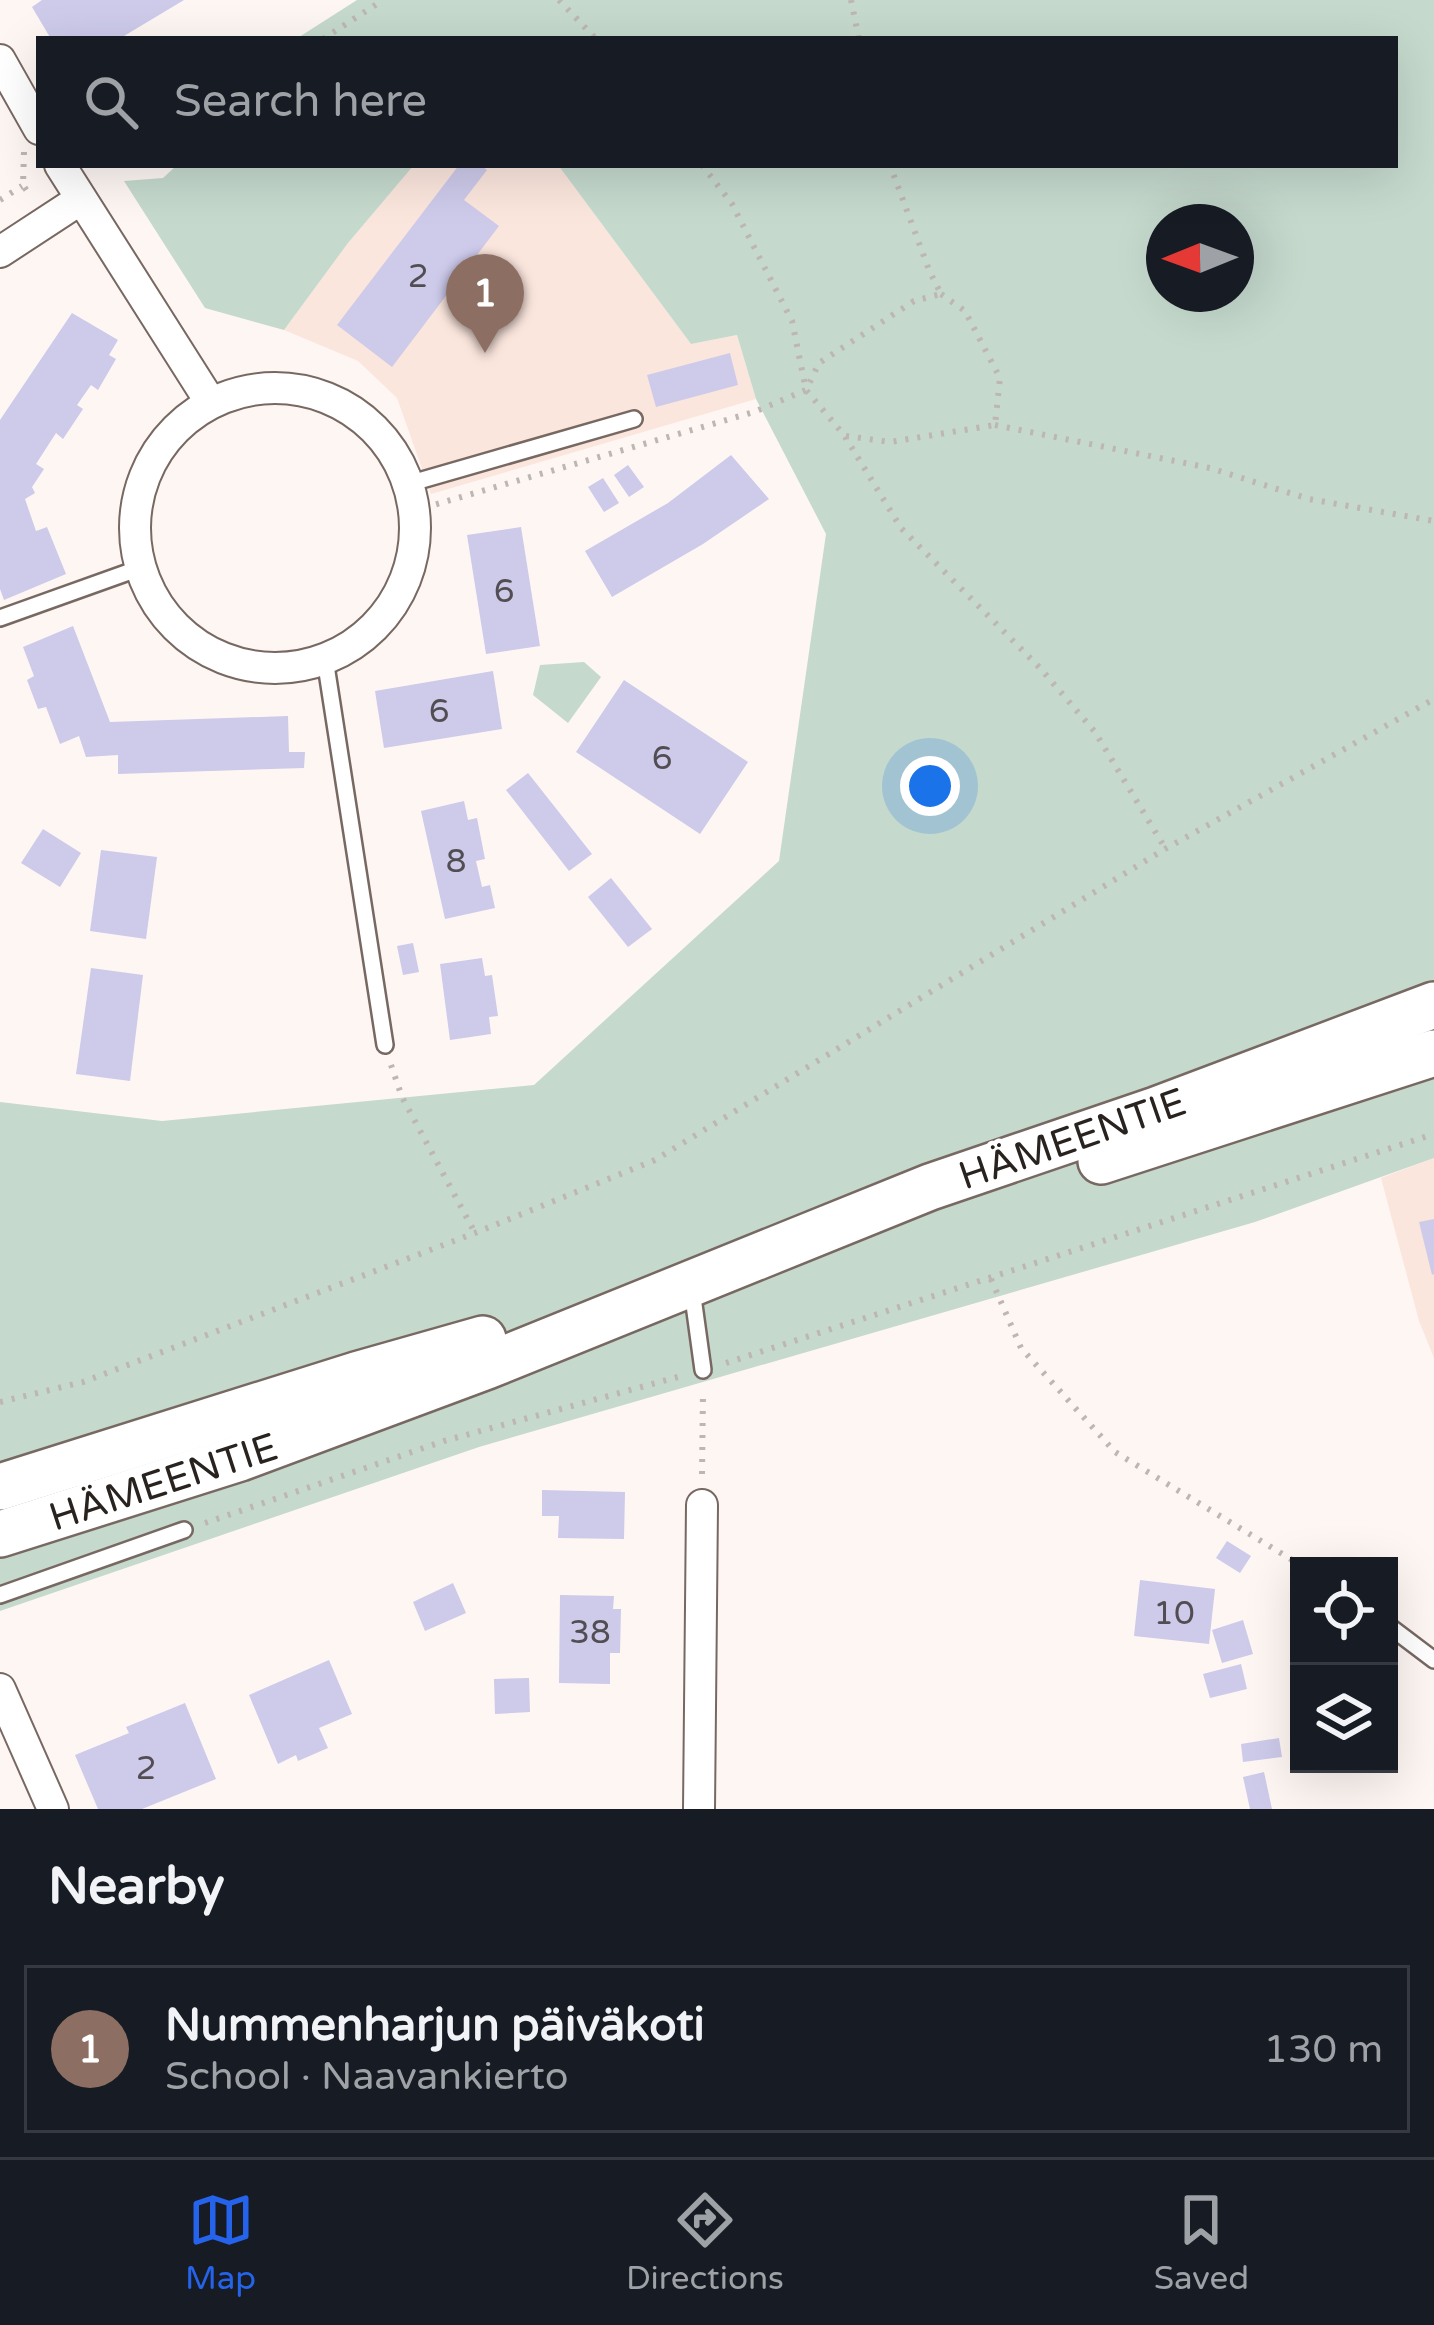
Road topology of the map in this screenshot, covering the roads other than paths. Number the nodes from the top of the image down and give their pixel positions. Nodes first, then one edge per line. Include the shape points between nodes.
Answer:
1 (0, 60) edge
2 (36, 124) edge
3 (48, 170) edge
4 (81, 199) junction
5 (0, 252) edge
6 (211, 403) junction
7 (634, 418) dead end
8 (411, 497) junction
9 (140, 568) junction
10 (0, 618) edge
11 (325, 659) junction
12 (1434, 1005) edge
13 (385, 1045) road end
14 (1434, 1053) edge
15 (688, 1286) junction
16 (704, 1370) road end
17 (0, 1487) edge
18 (702, 1505) road end
19 (184, 1530) road end
20 (0, 1534) edge
21 (0, 1595) edge
22 (1398, 1633) edge
23 (1434, 1660) edge
24 (0, 1689) edge
25 (53, 1809) edge
26 (699, 1809) edge

1 - 2 street
3 - 4 street
4 - 5 street
4 - 6 street
6 - 8 street via 289,388 342,404 398,460
6 - 9 street via 154,455 135,512
7 - 8 lane
8 - 11 street via 414,551 404,585 372,629
9 - 10 lane
9 - 11 street via 166,616 212,653 266,668
11 - 13 lane
12 - 15 main road, HÄMEENTIE via 930,1187
14 - 15 main road, HÄMEENTIE
15 - 16 lane
15 - 17 main road, HÄMEENTIE via 478,1340
15 - 20 main road, HÄMEENTIE via 240,1458
18 - 26 street
19 - 21 lane
22 - 23 lane
24 - 25 street

